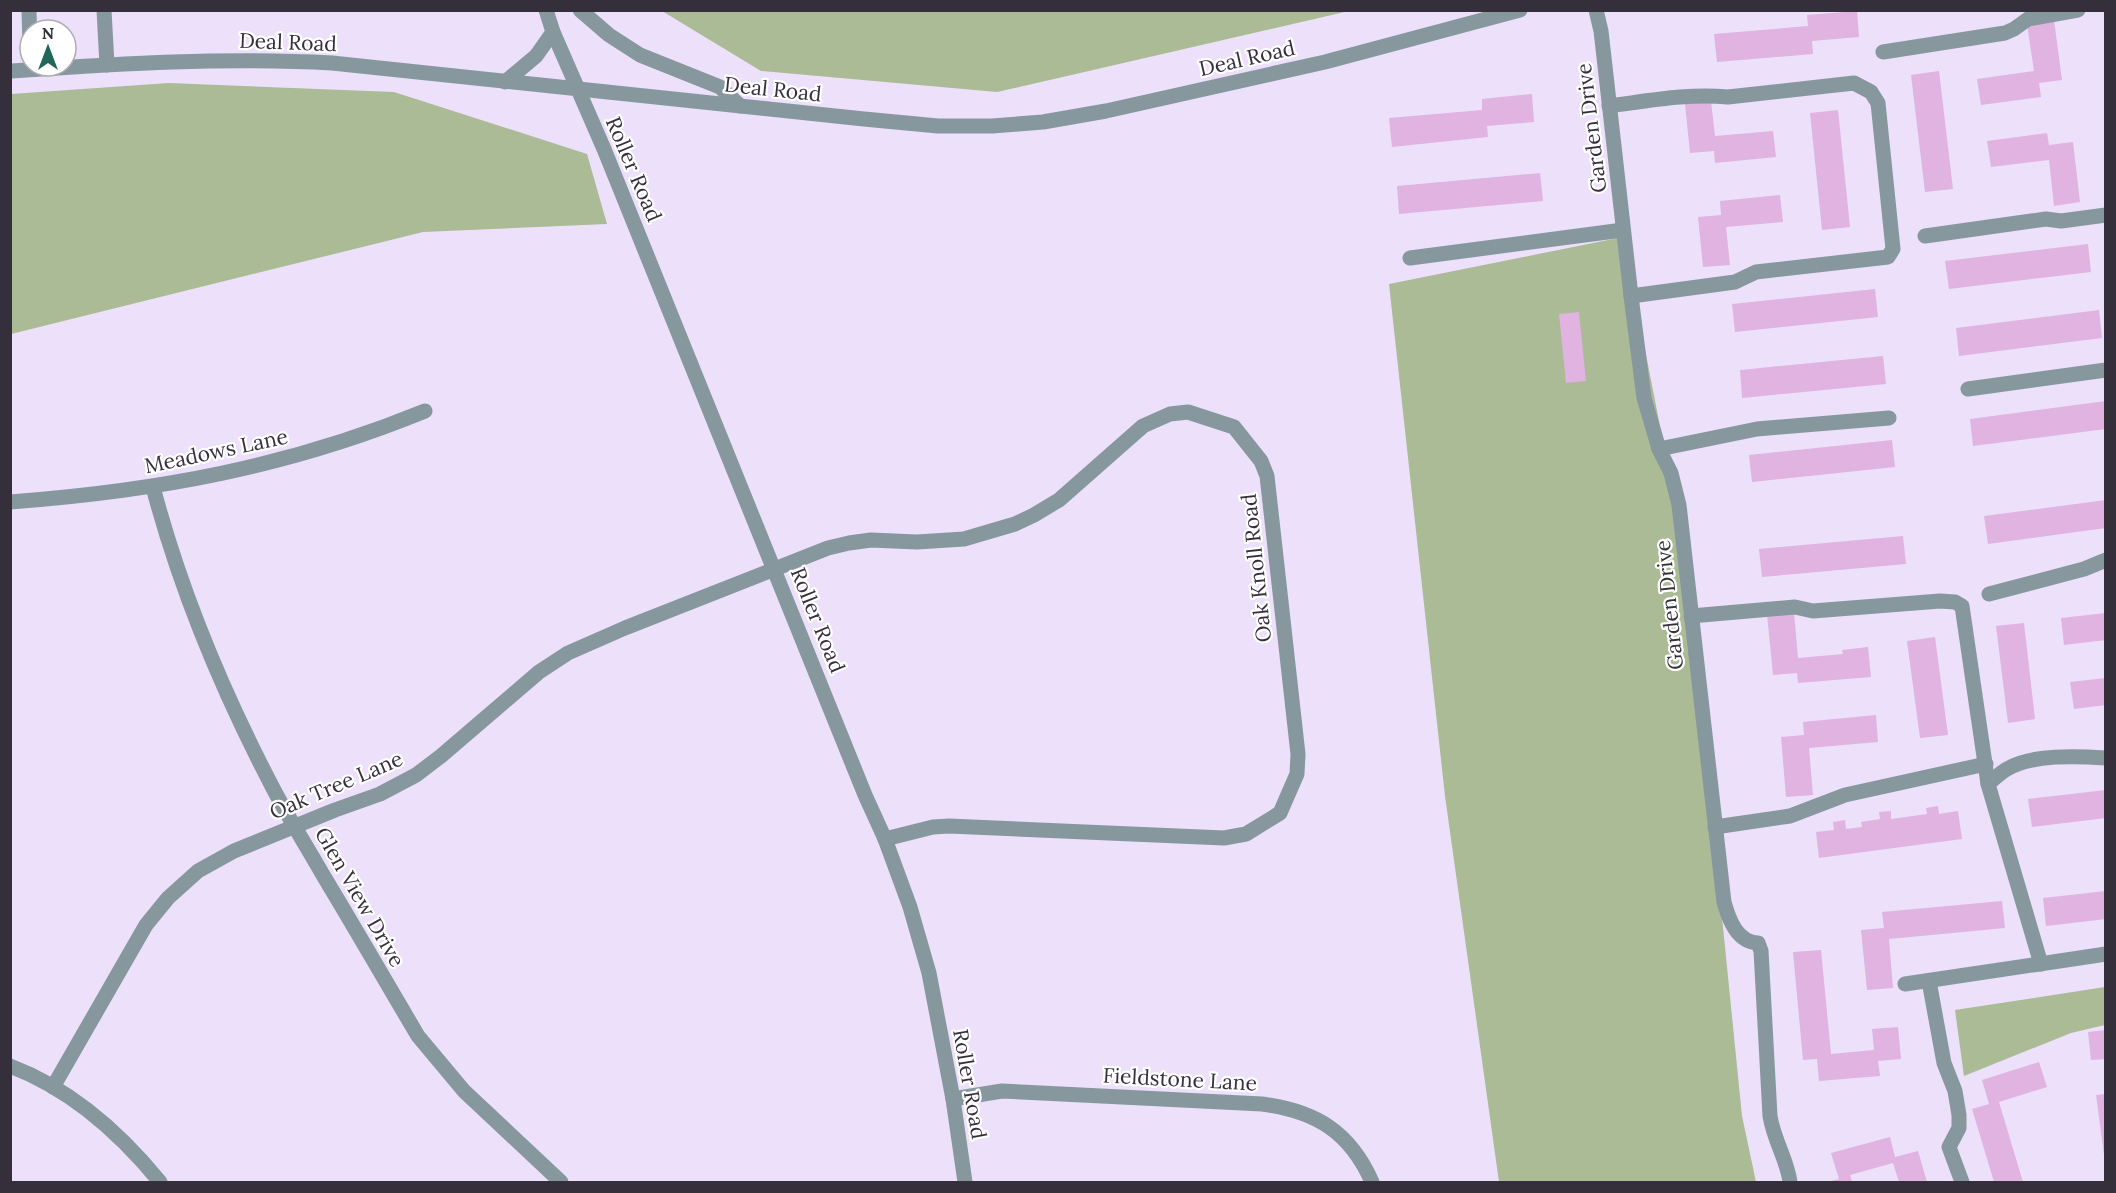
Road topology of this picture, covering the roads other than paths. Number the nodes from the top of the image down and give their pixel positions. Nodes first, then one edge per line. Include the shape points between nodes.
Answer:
1 (104, 10) edge
2 (546, 10) edge
3 (580, 10) edge
4 (1520, 10) edge
5 (1596, 10) edge
6 (2078, 10) edge
7 (553, 32) junction
8 (1883, 52) dead end
9 (107, 65) junction
10 (78, 66) edge
11 (506, 82) junction
12 (576, 89) junction
13 (740, 106) junction
14 (1609, 106) junction
15 (2106, 215) edge
16 (1623, 230) junction
17 (1925, 236) dead end
18 (1410, 258) dead end
19 (1631, 296) junction
20 (2106, 370) edge
21 (1968, 389) dead end
22 (425, 411) dead end
23 (1889, 418) dead end
24 (1659, 449) junction
25 (153, 487) junction
26 (10, 502) edge
27 (2106, 560) edge
28 (775, 569) junction
29 (1989, 594) dead end
30 (1691, 616) junction
31 (2106, 758) edge
32 (1986, 764) junction
33 (1988, 784) junction
34 (295, 826) junction
35 (1715, 827) junction
36 (885, 839) junction
37 (2106, 954) edge
38 (2041, 964) junction
39 (1929, 981) junction
40 (1905, 984) dead end
41 (10, 1066) edge
42 (53, 1087) junction
43 (953, 1099) junction
44 (160, 1182) edge
45 (561, 1182) edge
46 (965, 1182) edge
47 (1372, 1182) edge
48 (1790, 1182) edge
49 (1962, 1182) edge

1 - 9 street
2 - 7 street, Roller Road
3 - 13 street via 640,55 720,87
4 - 13 street, Deal Road via 1325,62 1043,122 938,126
5 - 14 street, Garden Drive
6 - 8 street via 2028,19 2005,33
7 - 11 street via 536,56
7 - 12 street, Roller Road
9 - 10 street, Deal Road
9 - 11 street, Deal Road via 278,60
11 - 12 street, Deal Road
12 - 13 street, Deal Road
12 - 28 street, Roller Road
14 - 16 street, Garden Drive
14 - 19 street via 1854,83 1871,92 1878,103 1893,249 1888,257 1756,272 1735,282
15 - 17 street
16 - 18 street
16 - 19 street, Garden Drive
19 - 24 street, Garden Drive via 1644,398
20 - 21 street
22 - 25 street, Meadows Lane via 377,431 275,461
23 - 24 street via 1757,429
24 - 30 street, Garden Drive via 1671,473 1679,505
25 - 26 street, Meadows Lane
25 - 34 street, Glen View Drive via 186,596 205,643 248,740
27 - 29 street
28 - 34 street, Oak Tree Lane via 568,653 539,672 416,775 380,794
28 - 36 street, Roller Road
28 - 36 street, Oak Knoll Road via 849,543 964,539 1015,524 1059,500 1143,426 1170,414 1188,412 1234,426 1264,468 1298,754 1297,774 1280,813 1246,834 1224,838 933,826
30 - 32 street via 1795,607 1813,611 1955,602 1962,606
30 - 35 street, Garden Drive
31 - 33 street via 2025,761
32 - 33 street
32 - 35 street via 1845,795 1791,816
33 - 38 street
34 - 42 street, Oak Tree Lane via 198,870 168,898 146,925
34 - 45 street, Glen View Drive via 431,1054 464,1092
35 - 48 street, Garden Drive via 1729,919 1741,937 1758,943 1761,951 1770,1116
36 - 43 street, Roller Road via 929,973
37 - 38 street
38 - 39 street
39 - 40 street
39 - 49 street via 1944,1063 1959,1115 1959,1128 1949,1147
41 - 42 street
42 - 44 street via 104,1122
43 - 46 street, Roller Road
43 - 47 street, Fieldstone Lane via 1002,1092 1286,1107 1306,1113 1337,1132 1365,1165

